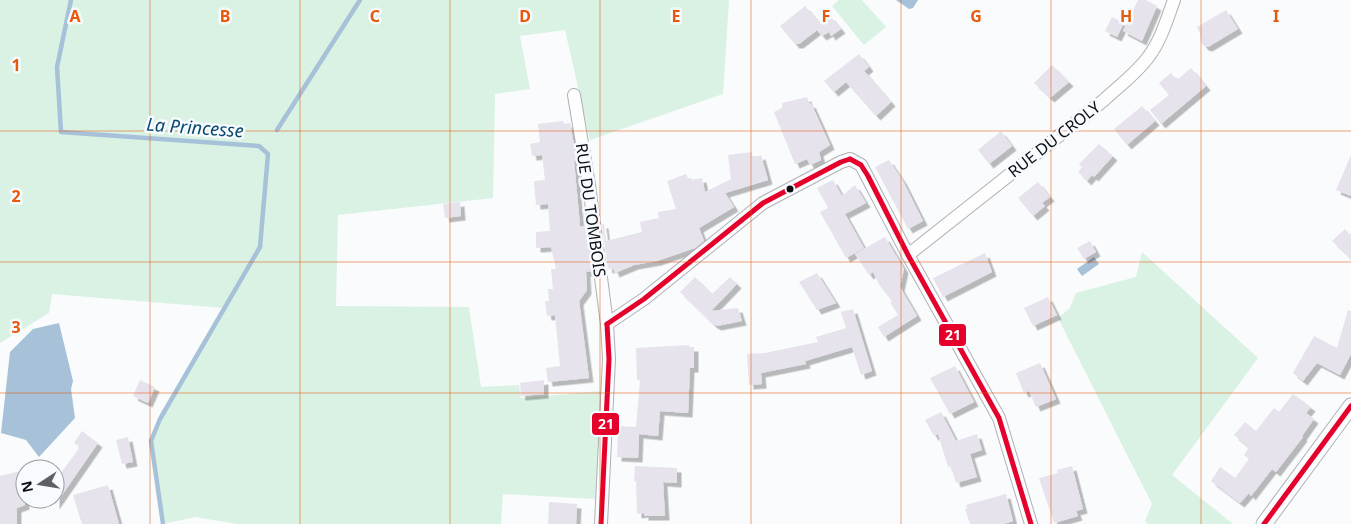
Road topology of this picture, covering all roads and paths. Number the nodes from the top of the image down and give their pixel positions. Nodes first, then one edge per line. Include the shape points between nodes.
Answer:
1 (1174, 0) edge
2 (574, 95) dead end
3 (908, 255) junction
4 (607, 324) junction
5 (1351, 406) edge
6 (601, 524) edge
7 (1031, 524) edge
8 (1264, 524) edge

1 - 3 street, RUE DU CROLY via 1149,56 1127,79
2 - 4 street, RUE DU TOMBOIS
3 - 4 street via 861,165 850,159 763,203 644,299
3 - 7 street via 999,418
4 - 6 street, RUE DU TOMBOIS via 609,358
5 - 8 street

